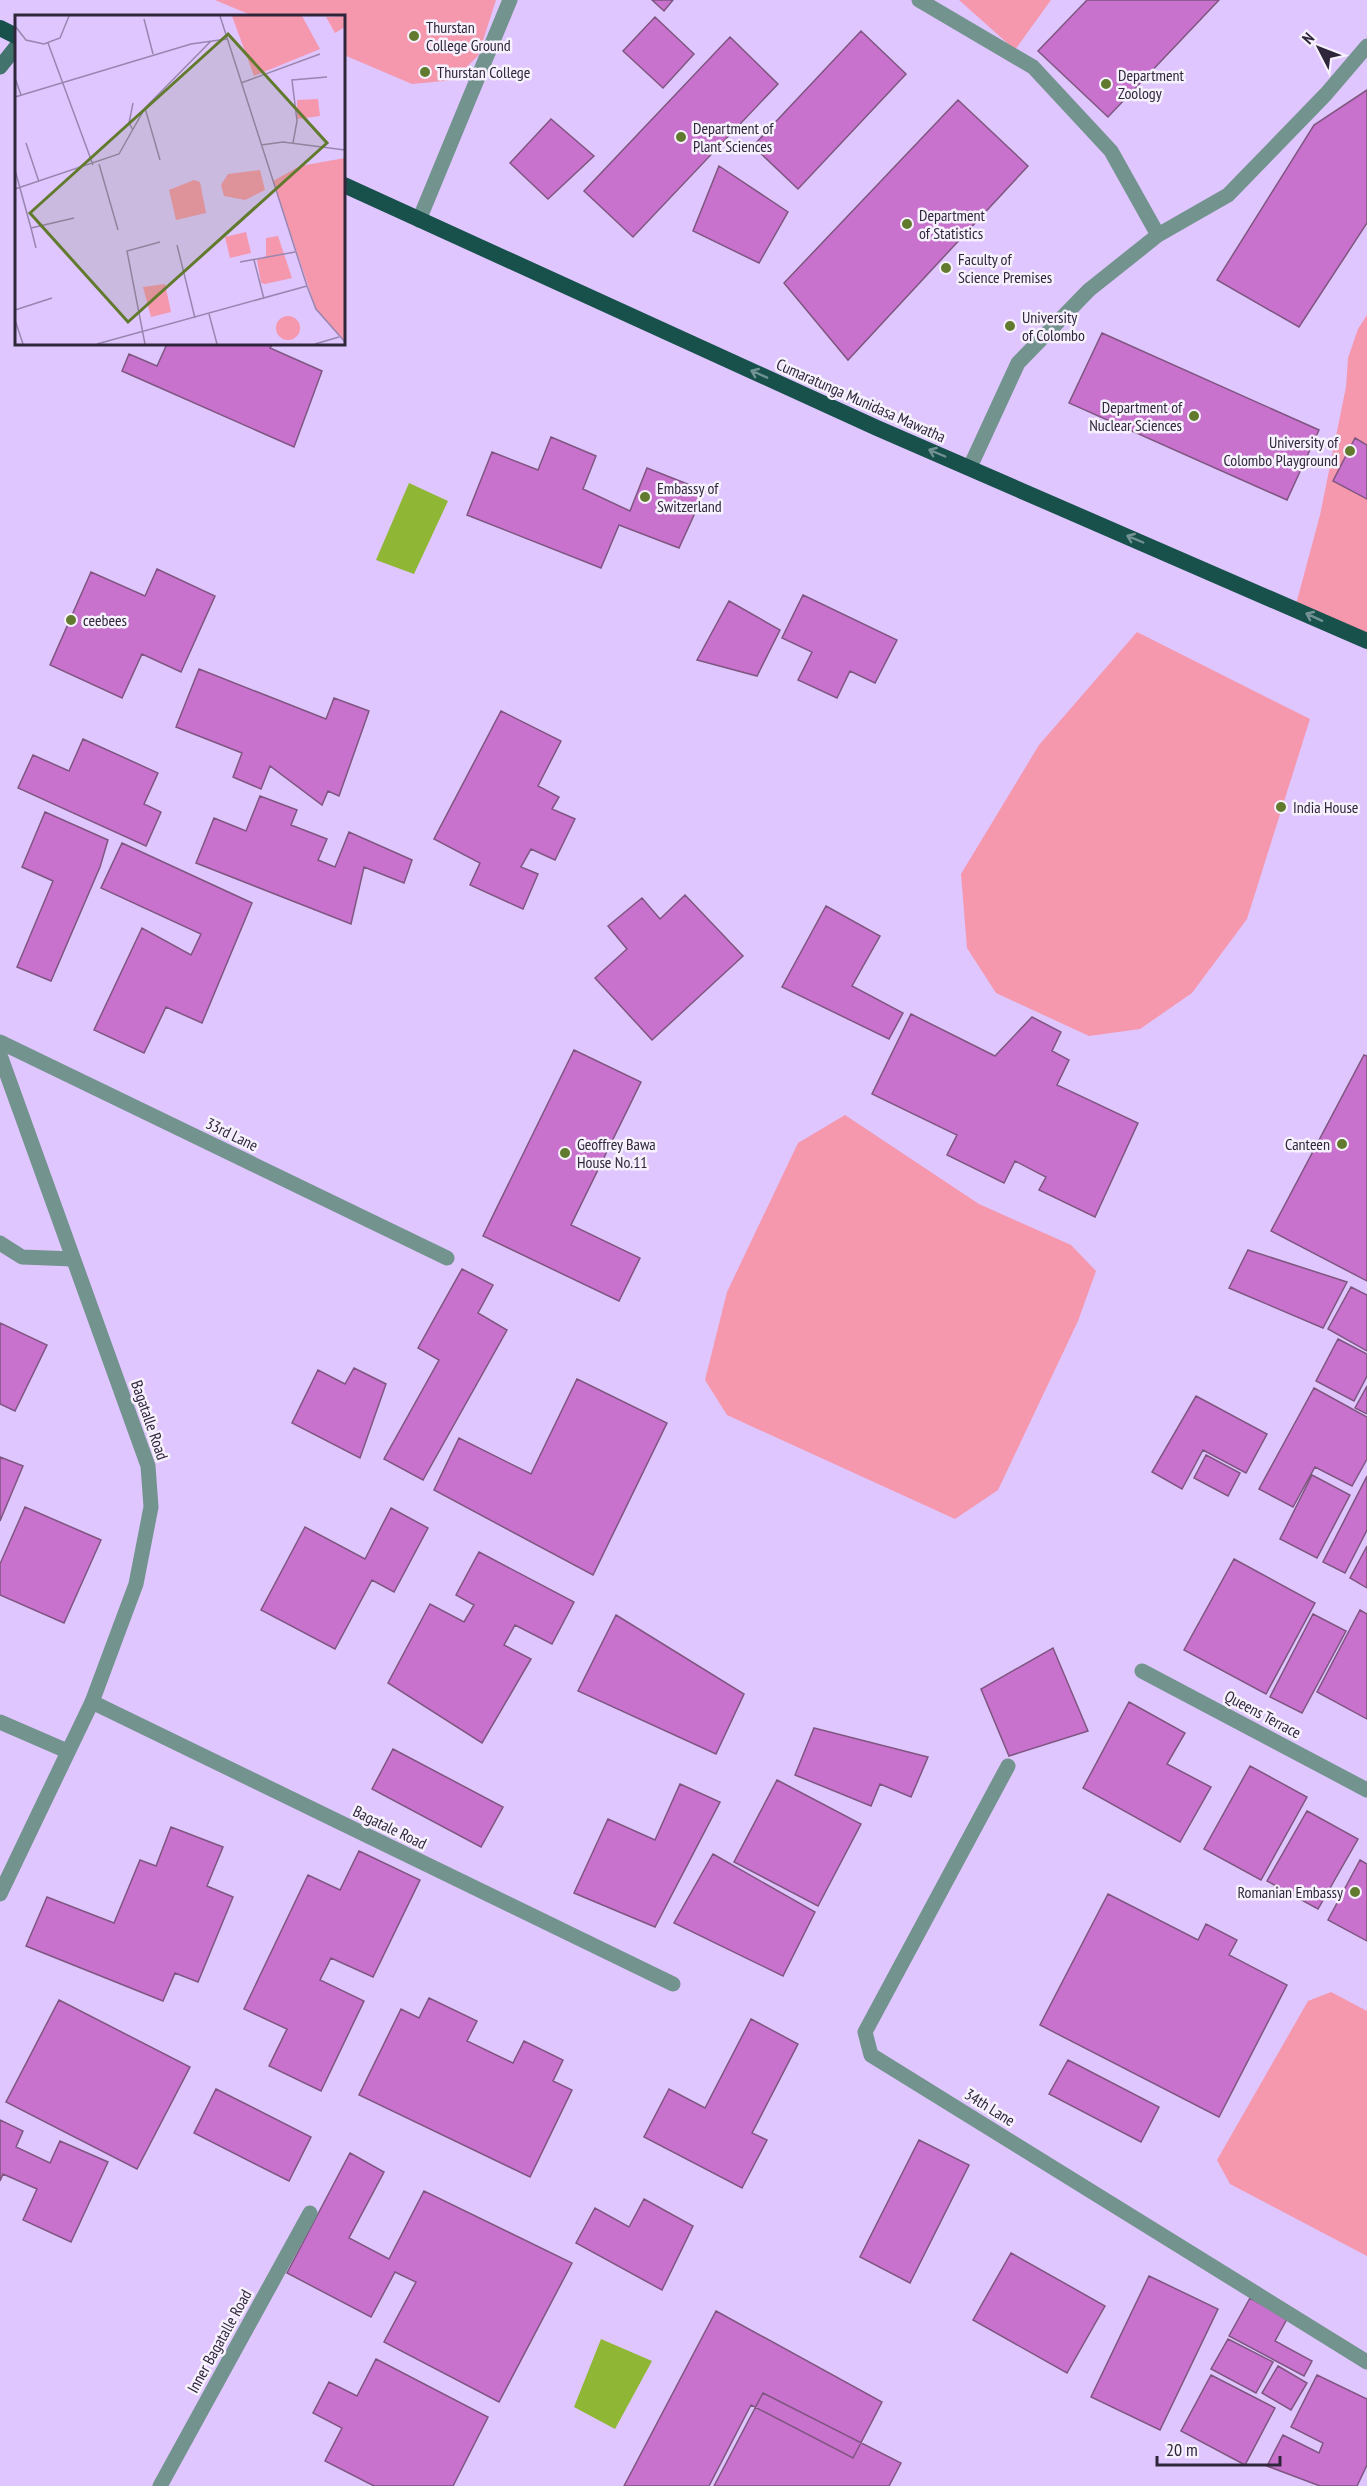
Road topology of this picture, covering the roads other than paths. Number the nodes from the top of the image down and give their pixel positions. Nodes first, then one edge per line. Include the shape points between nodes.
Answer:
1 (510, 0) edge
2 (919, 0) edge
3 (0, 28) edge
4 (15, 36) edge
5 (1367, 46) edge
6 (15, 48) edge
7 (0, 67) edge
8 (345, 185) edge
9 (419, 220) junction
10 (1158, 235) junction
11 (970, 467) junction
12 (1367, 641) edge
13 (0, 1042) edge
14 (0, 1055) edge
15 (0, 1244) edge
16 (73, 1258) junction
17 (447, 1258) dead end
18 (1142, 1671) dead end
19 (92, 1702) junction
20 (0, 1722) edge
21 (68, 1751) junction
22 (1008, 1766) dead end
23 (1367, 1790) edge
24 (0, 1894) edge
25 (673, 1984) dead end
26 (310, 2213) dead end
27 (1367, 2362) edge
28 (160, 2486) edge

1 - 9 street
2 - 10 street via 1033,67 1111,151
3 - 4 highway
5 - 10 street via 1228,195
6 - 7 main road
8 - 9 highway, Cumaratunga Munidasa Mawatha
11 -> 9 highway, Cumaratunga Munidasa Mawatha
10 - 11 street via 1089,290 1018,363
12 -> 11 highway, Cumaratunga Munidasa Mawatha
13 - 17 street, 33rd Lane
14 - 16 street, Bagatalle Road
15 - 16 street via 22,1257
16 - 19 street, Bagatalle Road via 148,1466 151,1508 136,1584
18 - 23 street, Queens Terrace
19 - 21 street, Bagatalle Road
19 - 25 street, Bagatale Road
20 - 21 street
21 - 24 street, Bagatalle Road
22 - 27 street, 34th Lane via 865,2032 871,2055
26 - 28 street, Inner Bagatalle Road

